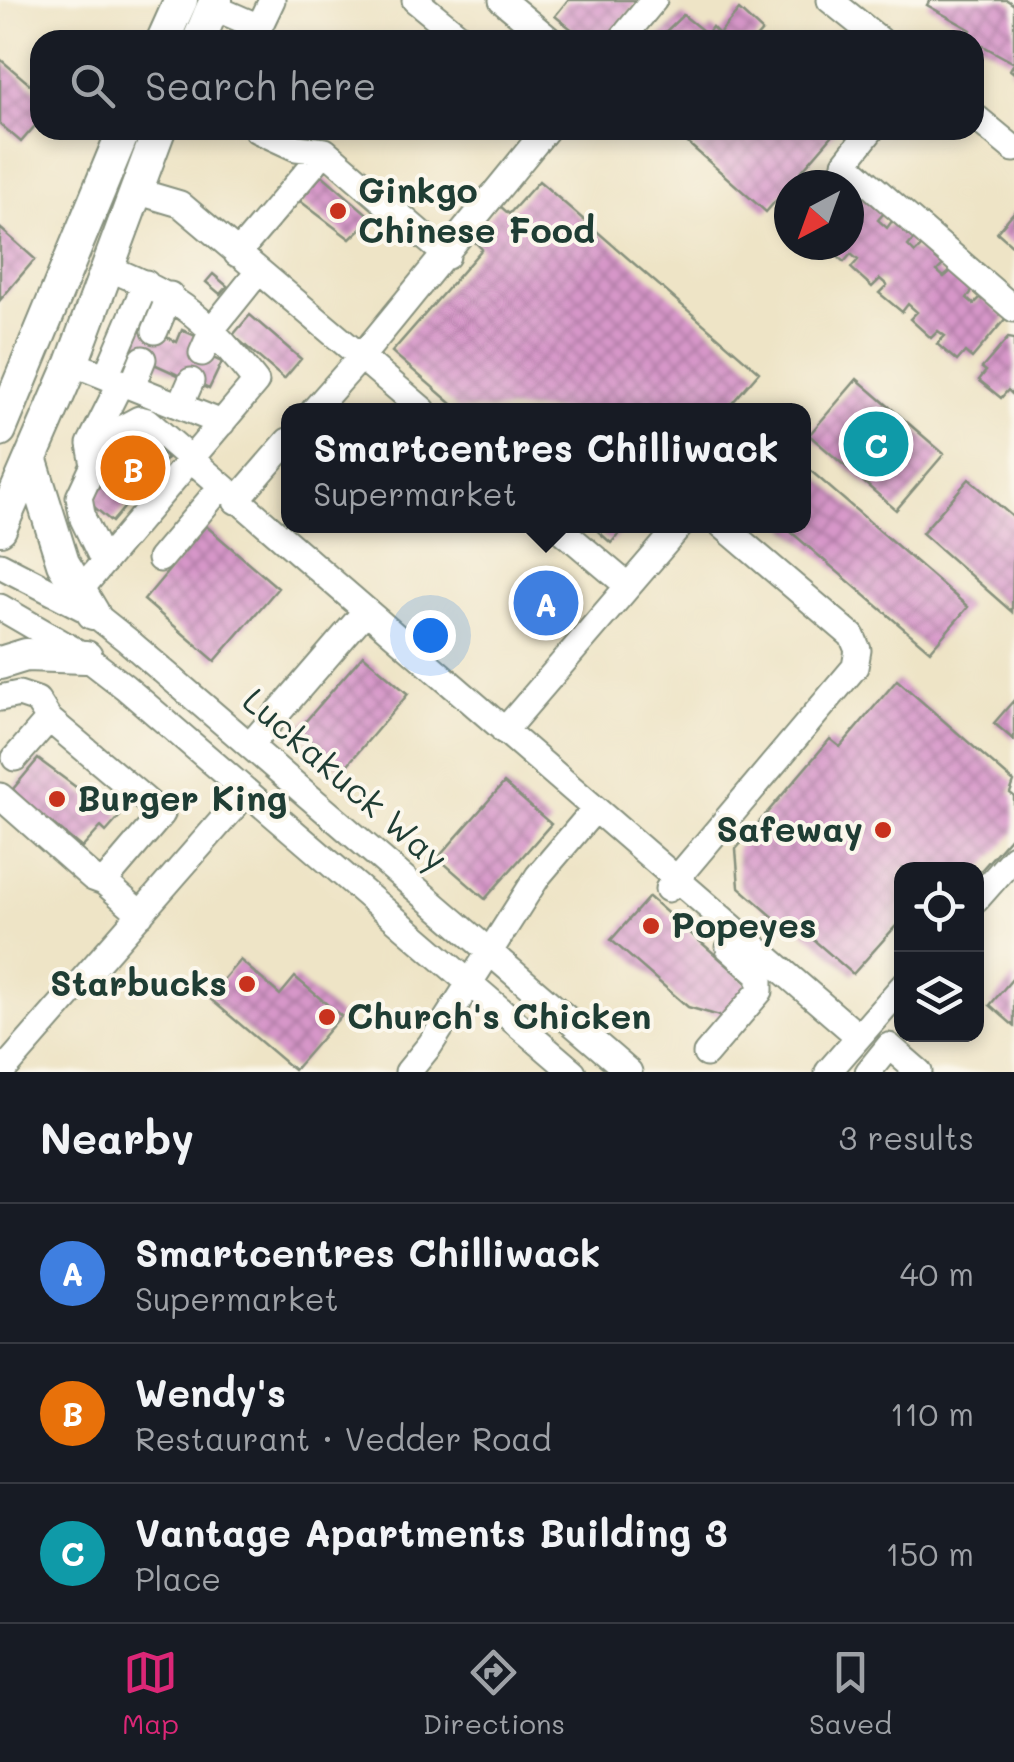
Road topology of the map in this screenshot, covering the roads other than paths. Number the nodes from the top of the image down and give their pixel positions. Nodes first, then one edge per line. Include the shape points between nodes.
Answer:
1 (181, 0) edge
2 (272, 0) edge
3 (415, 0) edge
4 (502, 0) edge
5 (654, 0) edge
6 (830, 0) edge
7 (215, 3) edge
8 (168, 30) edge
9 (203, 30) edge
10 (251, 30) edge
11 (258, 30) edge
12 (452, 30) edge
13 (538, 30) edge
14 (629, 30) edge
15 (868, 30) edge
16 (984, 124) edge
17 (120, 140) edge
18 (154, 140) edge
19 (278, 140) edge
20 (538, 140) edge
21 (863, 140) edge
22 (1014, 149) edge
23 (318, 159) junction
24 (136, 191) junction
25 (391, 226) dead end
26 (237, 254) junction
27 (447, 256) junction
28 (108, 268) junction
29 (258, 272) junction
30 (146, 282) junction
31 (170, 295) junction
32 (1014, 309) edge
33 (213, 328) junction
34 (155, 332) dead end
35 (202, 353) dead end
36 (361, 357) junction
37 (143, 359) dead end
38 (72, 363) junction
39 (191, 380) dead end
40 (120, 381) junction
41 (320, 403) edge
42 (415, 403) edge
43 (180, 406) junction
44 (222, 423) junction
45 (0, 430) edge
46 (281, 447) edge
47 (190, 461) junction
48 (31, 462) junction
49 (94, 465) junction
50 (228, 494) junction
51 (0, 529) edge
52 (565, 533) edge
53 (674, 533) edge
54 (732, 533) edge
55 (160, 558) dead end
56 (104, 562) junction
57 (0, 565) edge
58 (628, 586) junction
59 (87, 601) junction
60 (0, 606) edge
61 (365, 612) junction
62 (86, 658) junction
63 (0, 662) edge
64 (0, 698) edge
65 (49, 719) junction
66 (504, 731) junction
67 (251, 744) junction
68 (15, 758) dead end
69 (246, 792) junction
70 (0, 796) edge
71 (594, 809) junction
72 (1014, 857) edge
73 (674, 878) junction
74 (104, 882) junction
75 (984, 891) edge
76 (141, 914) junction
77 (488, 950) junction
78 (468, 981) junction
79 (894, 996) edge
80 (858, 1036) junction
81 (706, 1054) dead end
82 (2, 1072) edge
83 (408, 1072) edge
84 (573, 1072) edge
85 (629, 1072) edge
86 (828, 1072) edge
87 (868, 1072) edge
88 (919, 1072) edge

1 - 8 main road
2 - 11 street
3 - 12 street
4 - 13 street
5 - 14 street
6 - 15 street
7 - 9 main road
7 - 10 street
16 - 22 street
17 - 45 main road
18 - 24 main road
19 - 23 street
20 - 27 street
21 - 32 street via 845,163
23 - 25 street
23 - 26 street
23 - 27 street
24 - 26 street via 180,204
24 - 28 main road
26 - 29 street
27 - 36 street
28 - 30 street
28 - 38 main road
29 - 33 street
29 - 36 street
30 - 31 street
30 - 40 street
31 - 33 street
31 - 34 street
33 - 35 street
33 - 44 street via 256,382
36 - 41 street
36 - 42 street
37 - 40 street
38 - 40 street
38 - 48 main road
39 - 43 street
40 - 43 street
40 - 49 street via 90,444
43 - 44 street
44 - 47 street
46 - 50 street
47 - 49 street via 140,418
47 - 50 street
47 - 56 street
48 - 51 main road
48 - 59 main road via 53,537
49 - 56 street via 79,497
50 - 55 street
50 - 61 street
52 - 58 street
53 - 58 street
54 - 73 street via 852,636 858,650 855,667
56 - 59 street
57 - 59 street, Luckakuck Way
58 - 66 street
59 - 67 street, Luckakuck Way
60 - 62 street, Luckakuck Way
61 - 66 street
61 - 67 street
62 - 63 main road via 26,655
62 - 69 street, Luckakuck Way
64 - 65 street via 38,700
65 - 68 street
65 - 74 street via 162,814
66 - 71 street
67 - 77 street, Luckakuck Way
69 - 76 street
69 - 78 street, Luckakuck Way
70 - 74 street
71 - 73 street
71 - 77 street
72 - 75 street
73 - 80 street
73 - 81 street via 668,884 672,898 762,982
74 - 76 street
76 - 82 street
77 - 78 street
77 - 85 street, Luckakuck Way
78 - 83 street
78 - 84 street, Luckakuck Way
79 - 80 street
80 - 86 street
87 - 88 street via 889,1046

